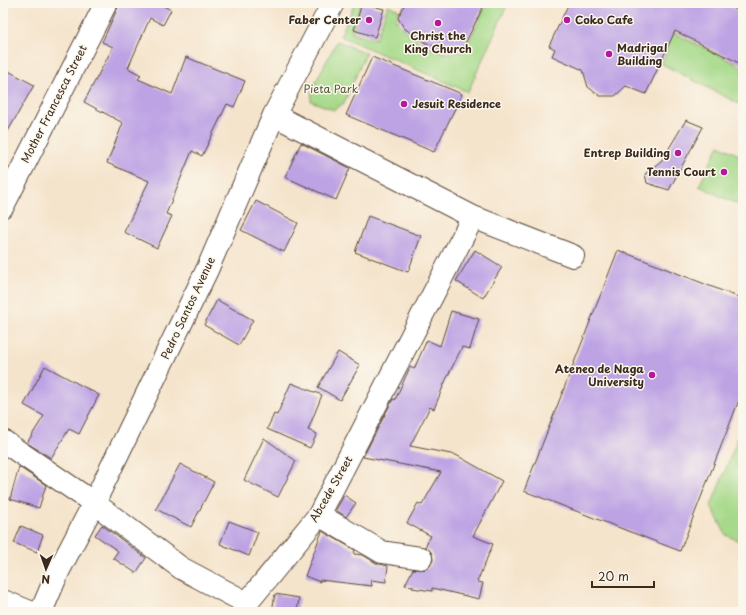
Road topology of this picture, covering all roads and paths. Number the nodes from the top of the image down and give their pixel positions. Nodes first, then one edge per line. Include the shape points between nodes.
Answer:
1 (106, 3) edge
2 (333, 3) edge
3 (274, 115) junction
4 (3, 206) edge
5 (473, 217) junction
6 (573, 256) dead end
7 (3, 441) edge
8 (94, 503) junction
9 (319, 515) junction
10 (420, 558) dead end
11 (3, 601) edge
12 (245, 608) edge
13 (30, 612) edge
14 (41, 612) edge

1 - 4 street, Mother Francesca Street
2 - 3 street, Pedro Santos Avenue
3 - 5 street
3 - 8 street, Pedro Santos Avenue via 206,270
5 - 6 street
5 - 9 street, Abcede Street
7 - 8 street
8 - 12 street via 181,568
8 - 14 street, Pedro Santos Avenue via 58,572
9 - 10 street via 382,552
9 - 12 street, Abcede Street
11 - 13 street

